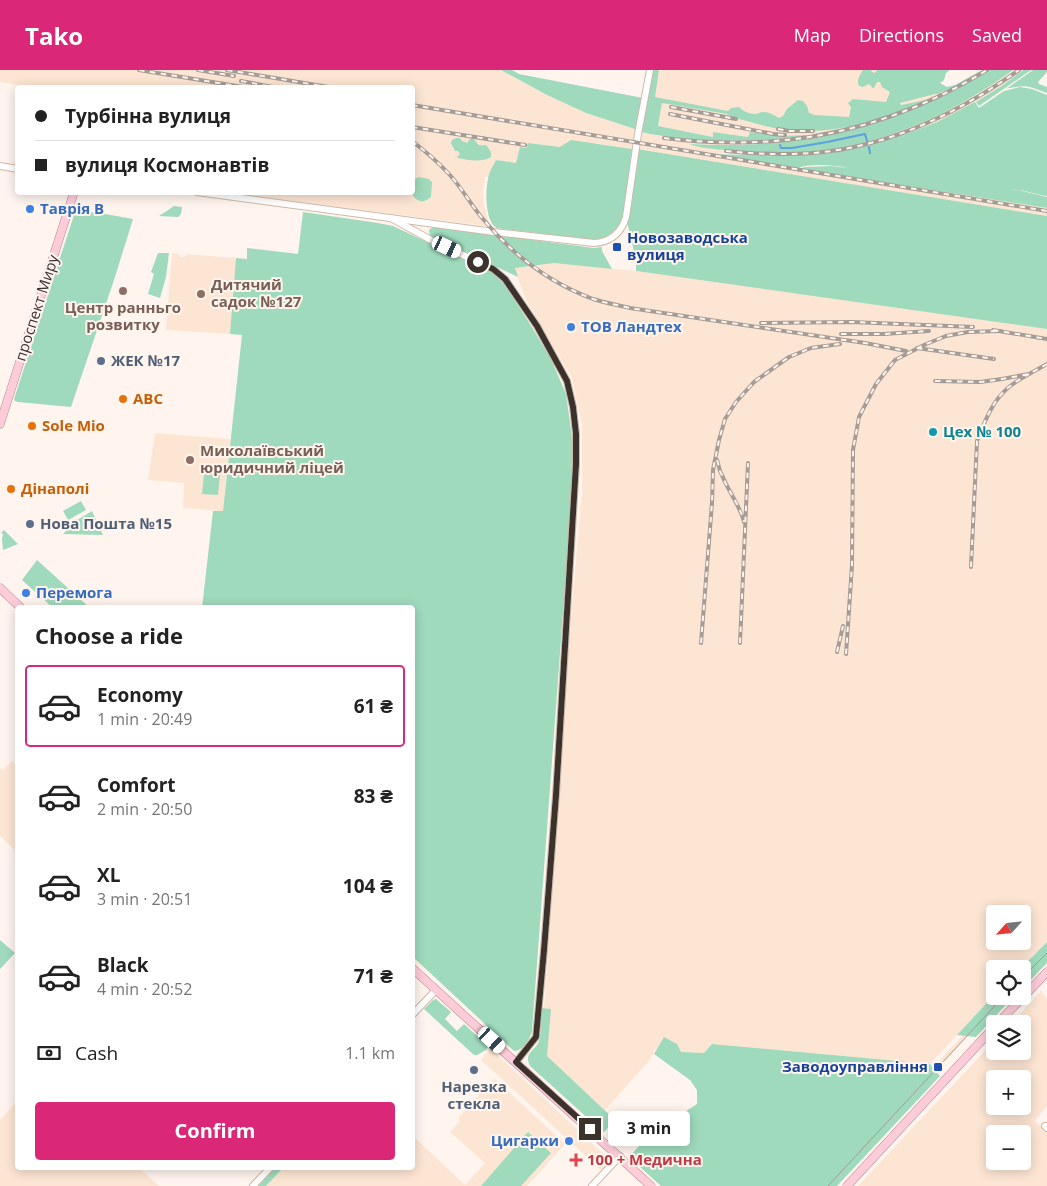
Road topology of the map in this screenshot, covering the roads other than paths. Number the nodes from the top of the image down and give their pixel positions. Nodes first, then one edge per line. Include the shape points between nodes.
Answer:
1 (650, 70) edge
2 (0, 166) edge
3 (15, 168) edge
4 (73, 195) edge
5 (219, 195) edge
6 (391, 218) junction
7 (0, 424) edge
8 (0, 588) edge
9 (4, 594) edge
10 (17, 605) edge
11 (415, 971) edge
12 (1047, 972) edge
13 (436, 990) junction
14 (415, 1012) edge
15 (1006, 1015) edge
16 (986, 1036) edge
17 (516, 1062) junction
18 (620, 1156) junction
19 (268, 1170) edge
20 (253, 1186) edge
21 (592, 1186) edge
22 (651, 1186) edge
23 (847, 1186) edge

1 - 6 street via 626,217 612,239 594,244
2 - 3 street
4 - 7 main road, проспект Миру
5 - 6 street
6 - 17 street via 493,269 505,279 537,326 567,381 573,407 576,464 544,950 536,1037
8 - 9 main road
9 - 10 main road
11 - 13 main road
12 - 15 main road
13 - 14 street
13 - 17 main road
16 - 23 main road
17 - 18 main road
18 - 21 street
18 - 22 main road
19 - 20 street

